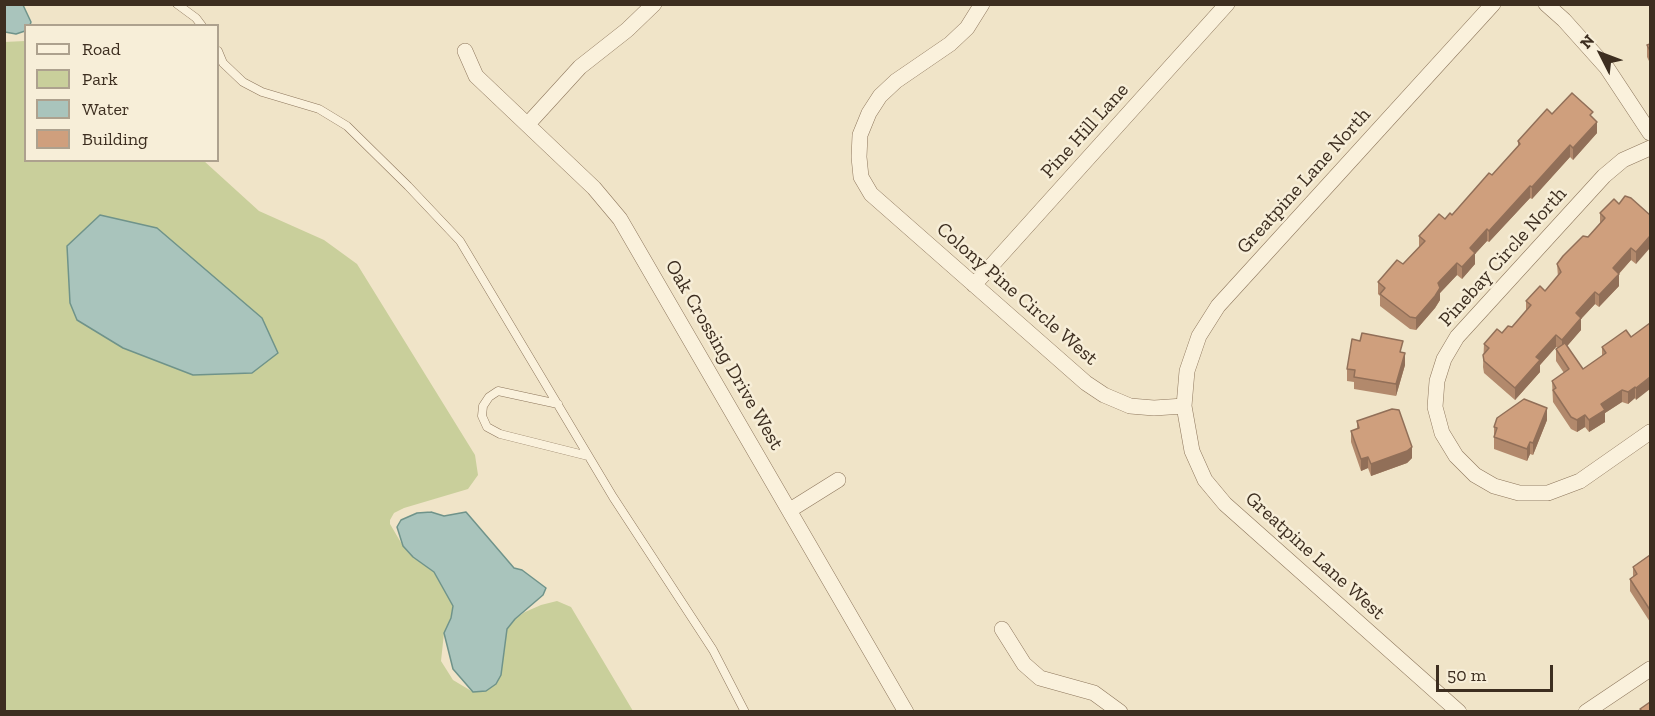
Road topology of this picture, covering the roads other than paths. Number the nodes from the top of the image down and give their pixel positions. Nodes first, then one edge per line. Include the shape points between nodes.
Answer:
1 (177, 4) edge
2 (654, 4) edge
3 (982, 4) edge
4 (1227, 4) edge
5 (1493, 4) edge
6 (1546, 4) edge
7 (200, 24) edge
8 (465, 51) dead end
9 (219, 53) edge
10 (528, 124) junction
11 (1650, 133) edge
12 (1650, 148) edge
13 (974, 285) junction
14 (558, 404) junction
15 (1184, 406) junction
16 (1650, 432) edge
17 (588, 456) junction
18 (838, 480) dead end
19 (790, 510) junction
20 (1002, 629) dead end
21 (1650, 669) edge
22 (745, 711) edge
23 (906, 711) edge
24 (1120, 711) edge
25 (1459, 711) edge
26 (1586, 711) edge

1 - 7 lane
2 - 10 street via 580,67
3 - 13 street, Colony Pine Circle West via 967,28 950,44 880,96 860,135 859,157 861,177 871,194
4 - 13 street, Pine Hill Lane
5 - 15 street, Greatpine Lane North via 1218,306 1199,336 1187,372
6 - 11 street via 1607,68
8 - 10 street, Oak Crossing Drive West via 476,76
9 - 14 lane via 223,63 243,82 262,92 319,109 347,126 408,186 460,241
10 - 19 street, Oak Crossing Drive West via 620,219
12 - 16 street, Pinebay Circle North via 1623,160 1604,176 1457,337 1437,381 1435,407 1442,434 1456,456 1475,475 1519,493 1548,493 1580,481
13 - 15 street, Colony Pine Circle West via 1104,395 1130,406
14 - 17 lane
14 - 17 lane via 498,391 483,406 482,416 487,427 500,434
15 - 25 street, Greatpine Lane West via 1192,451 1205,480 1225,504
17 - 22 lane via 713,650
18 - 19 street
19 - 23 street, Oak Crossing Drive West
20 - 24 street via 1024,664 1040,678 1094,693
21 - 26 street

